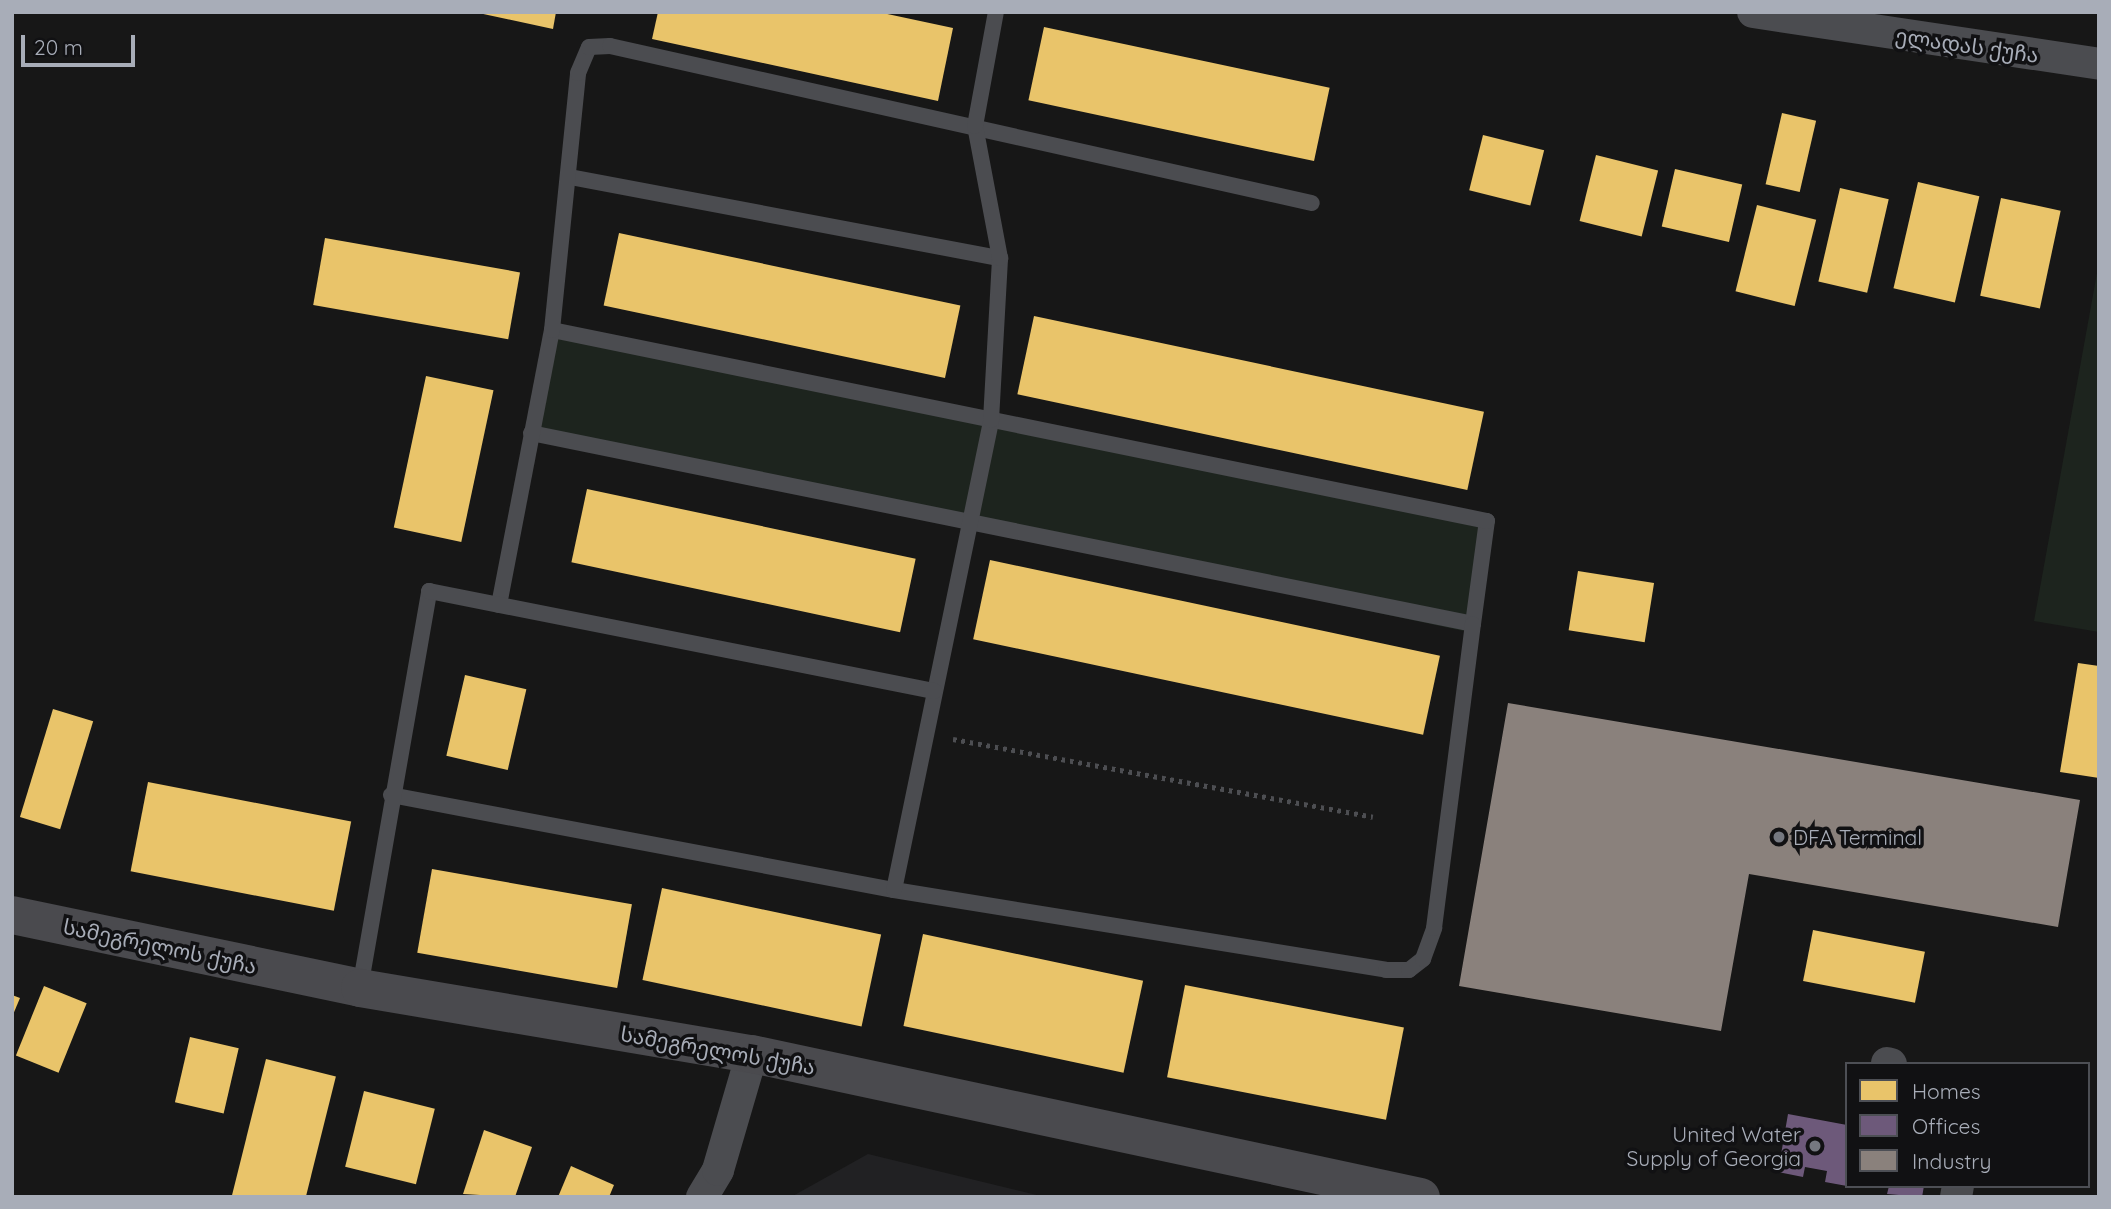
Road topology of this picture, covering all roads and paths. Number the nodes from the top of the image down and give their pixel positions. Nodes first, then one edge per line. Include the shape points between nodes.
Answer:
1 (996, 12) edge
2 (1762, 13) edge
3 (2099, 64) edge
4 (975, 126) junction
5 (570, 177) junction
6 (1312, 202) dead end
7 (1000, 258) junction
8 (552, 330) junction
9 (991, 420) junction
10 (531, 433) junction
11 (969, 523) junction
12 (499, 605) junction
13 (1473, 624) junction
14 (934, 691) junction
15 (924, 734) junction
16 (391, 795) junction
17 (1373, 817) dead end
18 (894, 890) junction
19 (12, 915) edge
20 (360, 988) junction
21 (752, 1054) junction
22 (702, 1197) edge
23 (1421, 1197) edge

1 - 4 lane
2 - 3 street, ელადას ქუჩა
4 - 5 lane via 610,46 589,47 579,73
4 - 6 lane
4 - 7 lane
5 - 7 lane
5 - 8 lane
7 - 9 lane
8 - 9 lane
8 - 10 lane
9 - 11 lane
9 - 13 lane via 1487,522
10 - 11 lane
10 - 12 lane
11 - 13 lane
11 - 14 lane
12 - 14 lane
12 - 16 lane via 429,591
13 - 18 lane via 1434,928 1423,959 1409,970 1373,968
14 - 15 lane
15 - 17 path
15 - 18 lane
16 - 18 lane
16 - 20 lane
19 - 20 main road, სამეგრელოს ქუჩა
20 - 21 main road, სამეგრელოს ქუჩა
21 - 22 street via 718,1170
21 - 23 main road, სამეგრელოს ქუჩა

